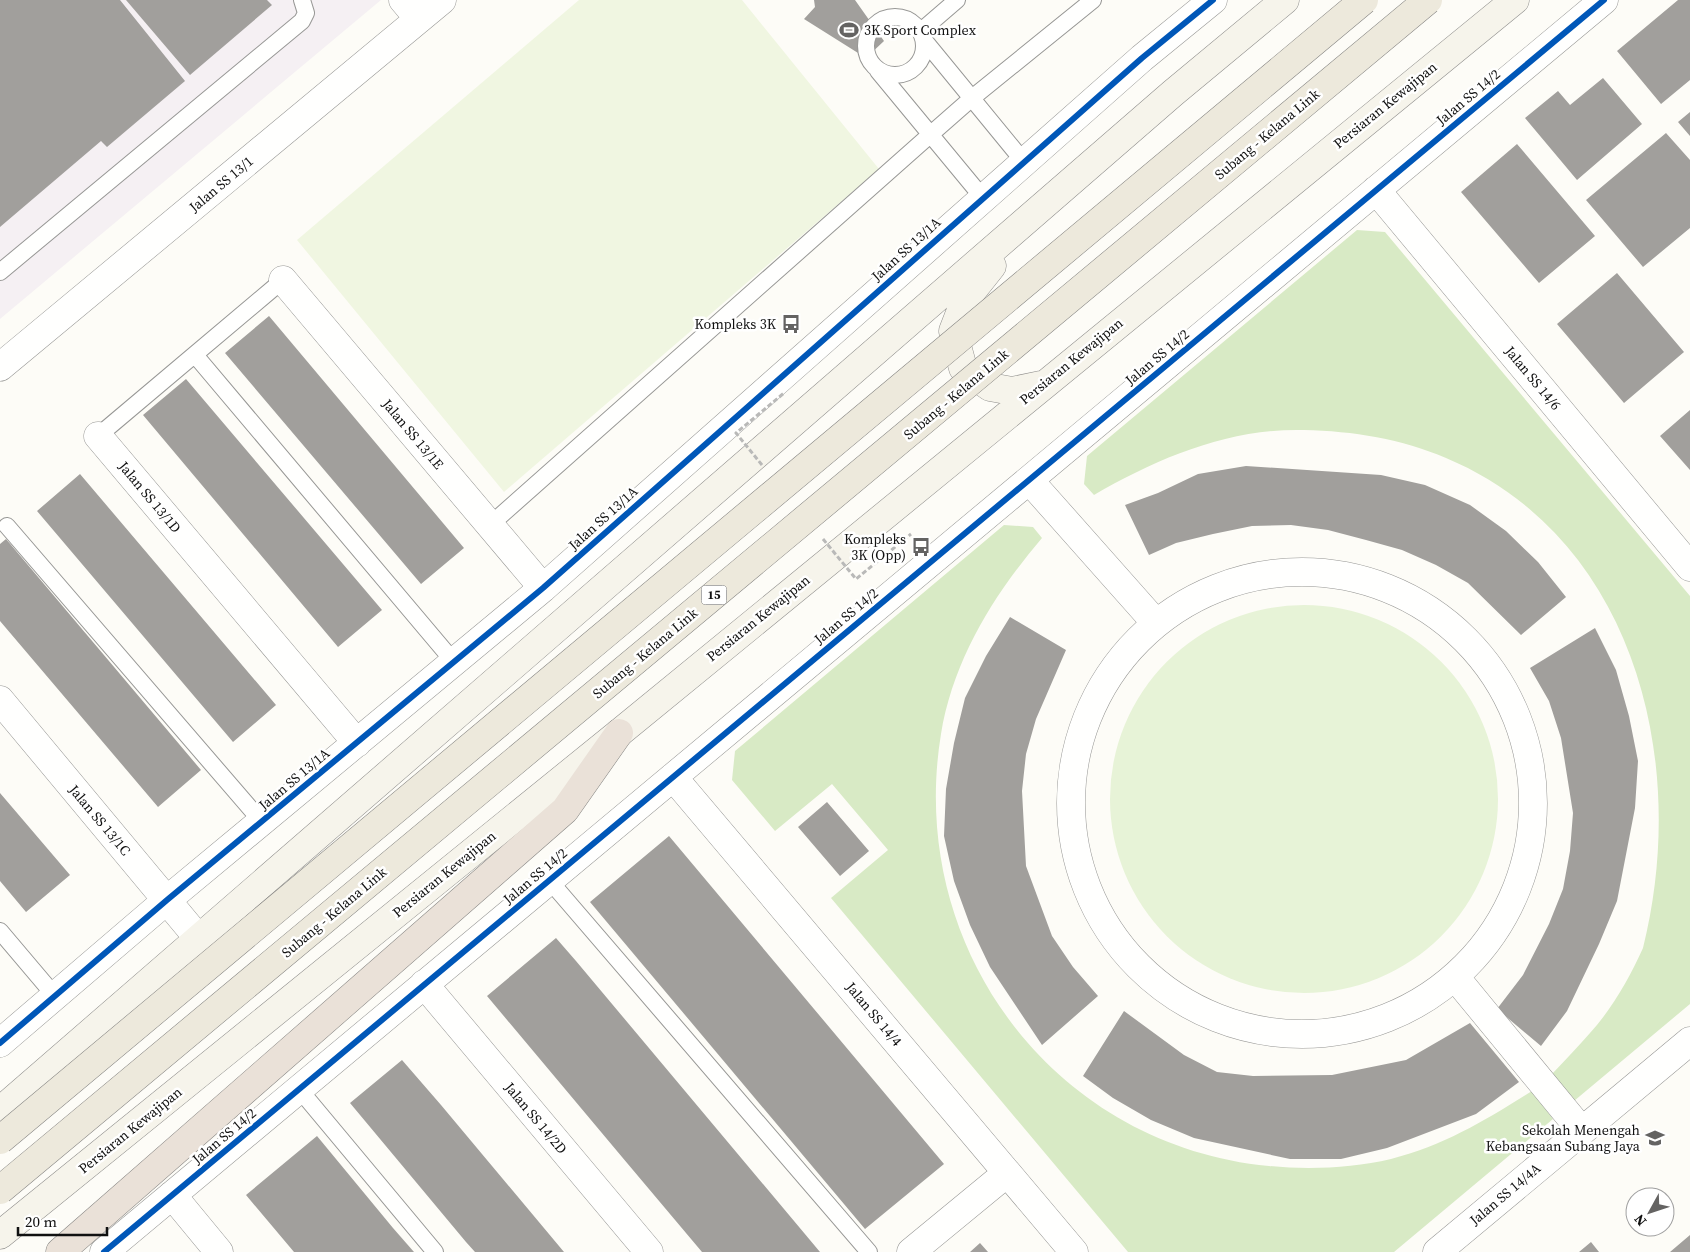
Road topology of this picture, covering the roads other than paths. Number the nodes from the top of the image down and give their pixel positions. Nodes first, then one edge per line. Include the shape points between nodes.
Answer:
1 (302, 0) edge
2 (442, 0) edge
3 (957, 0) edge
4 (1093, 0) edge
5 (1213, 0) edge
6 (1285, 0) edge
7 (1364, 0) edge
8 (1428, 0) edge
9 (1515, 0) edge
10 (1604, 0) edge
11 (411, 10) edge
12 (922, 35) junction
13 (876, 68) junction
14 (972, 98) junction
15 (931, 134) junction
16 (1024, 162) junction
17 (1376, 190) junction
18 (1053, 196) junction
19 (984, 198) junction
20 (0, 272) edge
21 (283, 280) joint
22 (195, 355) junction
23 (0, 367) edge
24 (1043, 384) junction
25 (98, 436) joint
26 (1029, 480) junction
27 (490, 525) junction
28 (7, 526) dead end
29 (1690, 567) edge
30 (543, 588) junction
31 (1155, 622) junction
32 (454, 662) junction
33 (0, 700) edge
34 (619, 733) junction
35 (357, 743) junction
36 (673, 776) junction
37 (262, 822) junction
38 (549, 880) junction
39 (167, 900) junction
40 (0, 932) edge
41 (199, 939) junction
42 (1456, 978) junction
43 (424, 984) junction
44 (55, 996) junction
45 (1690, 1041) edge
46 (0, 1043) edge
47 (299, 1089) junction
48 (0, 1111) edge
49 (1581, 1130) junction
50 (0, 1140) edge
51 (1007, 1173) junction
52 (0, 1190) edge
53 (172, 1195) junction
54 (0, 1235) edge
55 (60, 1252) edge
56 (104, 1252) edge
57 (219, 1252) edge
58 (435, 1252) edge
59 (649, 1252) edge
60 (869, 1252) edge
61 (911, 1252) edge
62 (1074, 1252) edge
63 (1437, 1252) edge

1 - 20 lane via 306,13 302,21
2 - 11 street, Jalan SS 13/1
3 - 12 lane
4 - 14 lane
5 - 16 street, Jalan SS 13/1A
6 - 18 main road
7 - 50 main road, bridge
8 - 52 main road, Subang - Kelana Link / 15, bridge
9 - 24 main road, Persiaran Kewajipan
10 - 17 street, Jalan SS 14/2
11 - 23 street, Jalan SS 13/1
12 - 13 lane via 925,49 917,66 910,72 893,76
12 - 13 lane via 914,24 905,19 886,18 876,23 868,35 866,50
12 - 14 lane
13 - 15 lane
14 - 15 lane
14 - 16 lane
15 - 19 lane
15 - 27 lane
16 - 19 street, Jalan SS 13/1A
17 - 26 street, Jalan SS 14/2
17 - 29 street, Jalan SS 14/6
18 - 24 main road via 965,300 954,331 964,368 990,387 1012,391
18 - 41 main road
19 - 30 street, Jalan SS 13/1A
21 - 22 lane, Jalan SS 13/1D
21 - 27 street, Jalan SS 13/1E
22 - 25 lane, Jalan SS 13/1D
22 - 32 lane
24 - 34 main road, Persiaran Kewajipan
25 - 35 street, Jalan SS 13/1D
26 - 31 street
26 - 36 street, Jalan SS 14/2
27 - 30 street, Jalan SS 13/1E
28 - 37 lane
30 - 32 street, Jalan SS 13/1A
31 - 42 street via 1206,591 1263,574 1322,571 1381,585 1434,612 1478,652 1512,702 1531,759 1534,819 1523,878 1497,931
31 - 42 street via 1110,671 1081,731 1070,798 1079,865 1106,926 1150,977 1207,1014 1271,1033 1338,1033 1402,1014
32 - 35 street, Jalan SS 13/1A
33 - 39 street, Jalan SS 13/1C
34 - 54 main road, Persiaran Kewajipan
34 - 55 highway via 565,810
35 - 37 street, Jalan SS 13/1A
36 - 38 street, Jalan SS 14/2
36 - 51 street, Jalan SS 14/4
37 - 39 street, Jalan SS 13/1A
38 - 43 street, Jalan SS 14/2
38 - 60 lane
39 - 41 street, Jalan SS 13/1C
39 - 44 street, Jalan SS 13/1A
40 - 44 lane
41 - 48 main road
42 - 49 street
43 - 47 street, Jalan SS 14/2
43 - 59 street, Jalan SS 14/2D
44 - 46 street, Jalan SS 13/1A
45 - 49 street, Jalan SS 14/4A
47 - 53 street, Jalan SS 14/2
47 - 58 lane
49 - 63 street, Jalan SS 14/4A
51 - 61 street
51 - 62 street, Jalan SS 14/4
53 - 56 street, Jalan SS 14/2
53 - 57 street

